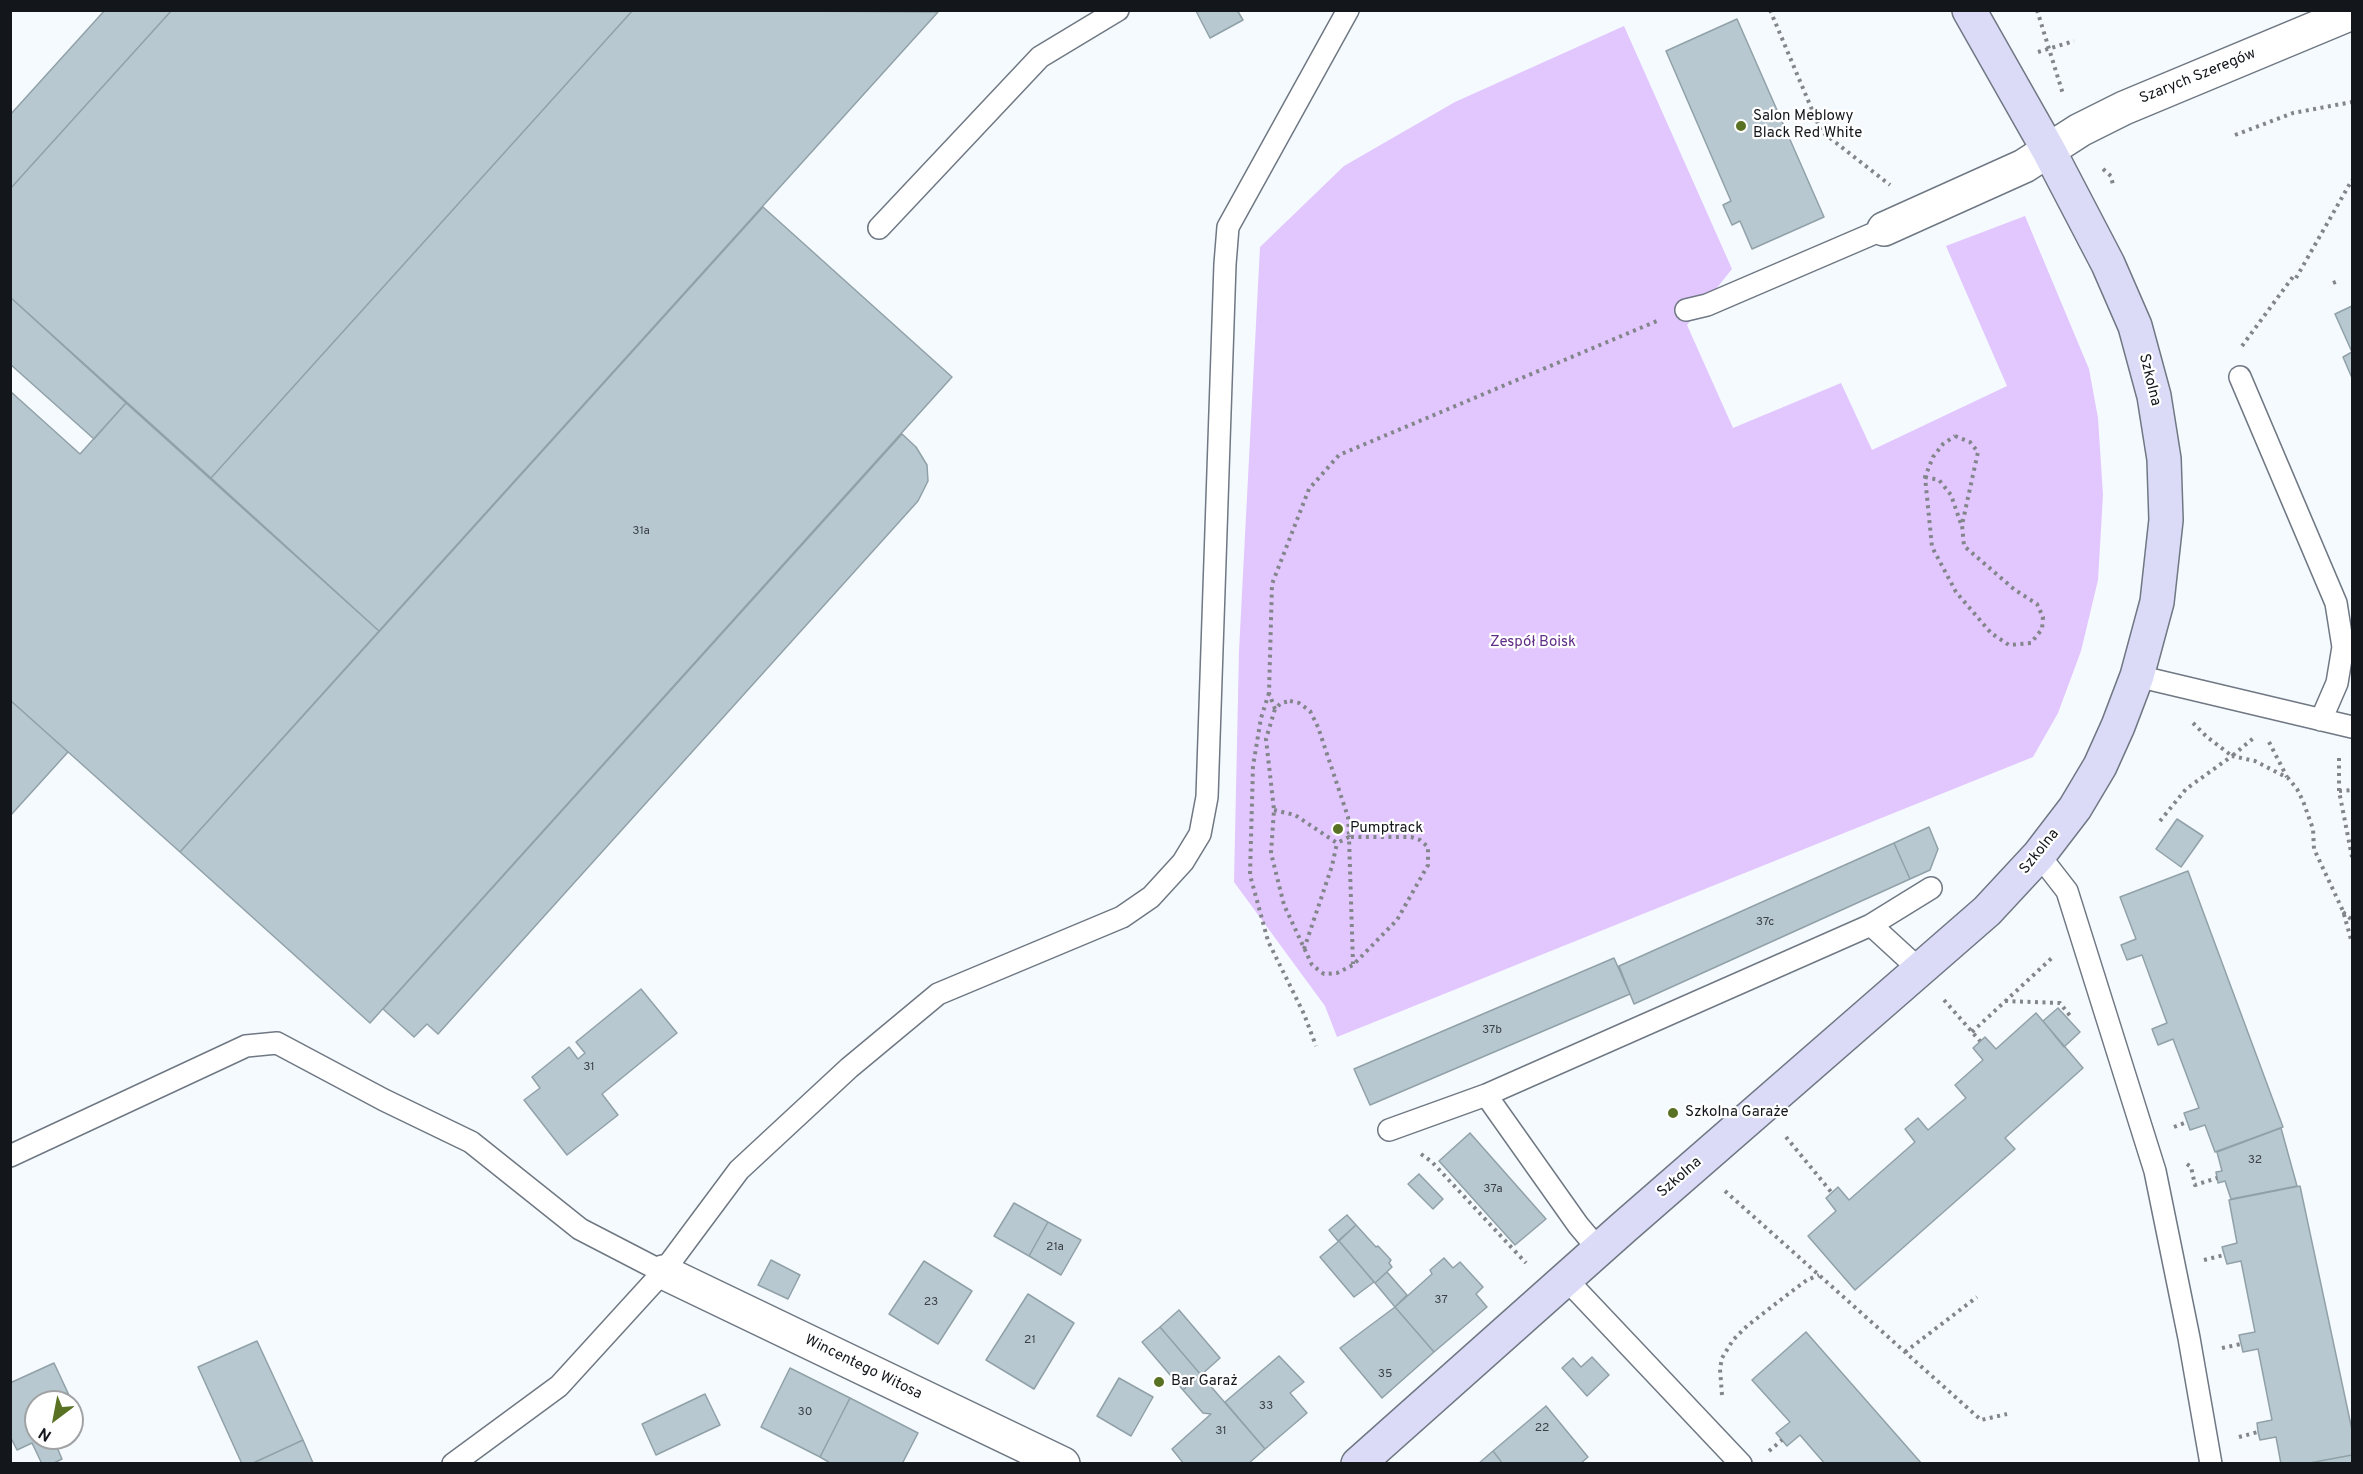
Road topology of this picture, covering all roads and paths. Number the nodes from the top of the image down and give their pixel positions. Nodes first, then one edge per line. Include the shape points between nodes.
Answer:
1 (1118, 10) edge
2 (1348, 10) edge
3 (1770, 10) edge
4 (1969, 10) edge
5 (2037, 10) edge
6 (2352, 13) edge
7 (2074, 41) dead end
8 (2050, 48) junction
9 (2030, 53) dead end
10 (2352, 102) edge
11 (2080, 130) junction
12 (2235, 135) dead end
13 (2049, 151) junction
14 (2352, 180) edge
15 (1892, 186) dead end
16 (2113, 186) dead end
17 (879, 228) dead end
18 (1884, 229) joint
19 (1686, 310) joint
20 (2237, 352) dead end
21 (2240, 377) dead end
22 (1925, 477) junction
23 (1962, 525) junction
24 (2137, 676) junction
25 (1269, 693) junction
26 (1275, 709) junction
27 (2321, 720) junction
28 (2347, 726) edge
29 (2267, 739) dead end
30 (2288, 778) junction
31 (2352, 790) edge
32 (2339, 791) junction
33 (1274, 810) junction
34 (2160, 821) dead end
35 (1349, 837) junction
36 (1337, 843) junction
37 (2039, 855) junction
38 (2352, 857) edge
39 (1931, 888) dead end
40 (2343, 911) junction
41 (2352, 920) edge
42 (1870, 925) junction
43 (2081, 931) junction
44 (2352, 943) edge
45 (1304, 950) junction
46 (1353, 965) junction
47 (1920, 970) junction
48 (1944, 1000) dead end
49 (2005, 1001) junction
50 (2074, 1020) dead end
51 (1972, 1032) junction
52 (1980, 1041) dead end
53 (1316, 1046) dead end
54 (1486, 1095) junction
55 (2187, 1122) dead end
56 (2170, 1128) dead end
57 (1389, 1130) joint
58 (1786, 1137) dead end
59 (10, 1156) edge
60 (2191, 1167) dead end
61 (2217, 1178) dead end
62 (1725, 1191) dead end
63 (1832, 1193) dead end
64 (1599, 1250) junction
65 (2224, 1256) dead end
66 (2196, 1262) dead end
67 (1533, 1271) dead end
68 (663, 1272) junction
69 (1819, 1275) junction
70 (1566, 1279) junction
71 (1977, 1297) dead end
72 (2241, 1344) dead end
73 (2213, 1350) dead end
74 (1905, 1352) junction
75 (1722, 1398) dead end
76 (2007, 1414) dead end
77 (2258, 1432) dead end
78 (2229, 1438) dead end
79 (453, 1464) edge
80 (1063, 1464) edge
81 (1358, 1464) edge
82 (1742, 1464) edge
83 (2211, 1464) edge

1 - 17 lane via 1040,57
2 - 68 lane via 1228,227 1207,797 1200,834 1184,862 1151,897 1122,917 938,994 849,1068 739,1170
3 - 15 path via 1821,131
4 - 13 street, Szkolna
5 - 8 path
6 - 11 street, Szarych Szeregów
7 - 8 path
8 - 9 path
8 - 11 path via 2064,97
10 - 12 path via 2293,113
11 - 13 street, Szarych Szeregów
11 - 16 path via 2099,165 2111,176
13 - 18 street, Szarych Szeregów
13 - 24 street, Szkolna via 2108,264 2135,326 2154,396 2164,459 2166,520 2157,602
14 - 20 path via 2296,276
18 - 19 lane via 1707,305
19 - 25 path via 1339,455 1309,489 1272,585
21 - 27 lane via 2336,603 2343,647 2337,683
22 - 23 path via 1939,480 1951,495
22 - 23 path via 1933,457 1955,436 1970,442 1978,452
22 - 23 path via 1932,547 1956,592 1991,633 2009,645 2031,643 2042,629 2043,617 2037,604 1964,546
24 - 27 lane
24 - 37 street, Szkolna via 2100,766 2075,808
25 - 26 path
25 - 53 path via 1253,766 1250,875 1268,941
26 - 33 path via 1266,739
26 - 35 path via 1290,700 1310,711 1348,818
27 - 28 lane
28 - 32 path via 2338,765
29 - 30 path
30 - 34 path via 2232,756 2186,789
30 - 40 path via 2303,801 2313,829 2314,849
31 - 32 path
32 - 38 path
33 - 36 path via 1294,815
33 - 45 path via 1271,853 1284,905
35 - 36 path
35 - 46 path
35 - 46 path via 1411,837 1428,847 1430,857 1397,920
36 - 45 path
37 - 43 lane via 2067,891
37 - 47 street, Szkolna via 1987,911
39 - 42 lane
40 - 41 path
40 - 44 path
42 - 47 lane
42 - 54 lane
43 - 49 path
43 - 83 lane via 2155,1171
45 - 46 path via 1312,965 1324,974
47 - 64 street, Szkolna
48 - 51 path
49 - 50 path via 2060,1003
49 - 51 path
51 - 52 path
54 - 57 lane
54 - 64 lane
55 - 56 path
57 - 67 path via 1432,1162
58 - 63 path
59 - 68 lane via 246,1046 277,1042 471,1142 580,1229
60 - 61 path via 2195,1185
62 - 69 path
64 - 70 street, Szkolna
65 - 66 path
68 - 79 lane via 559,1386
68 - 80 street, Wincentego Witosa
69 - 74 path
69 - 75 path via 1783,1298 1733,1340 1722,1358
70 - 81 street, Szkolna
70 - 82 lane
71 - 74 path
72 - 73 path
74 - 76 path via 1981,1420
77 - 78 path

